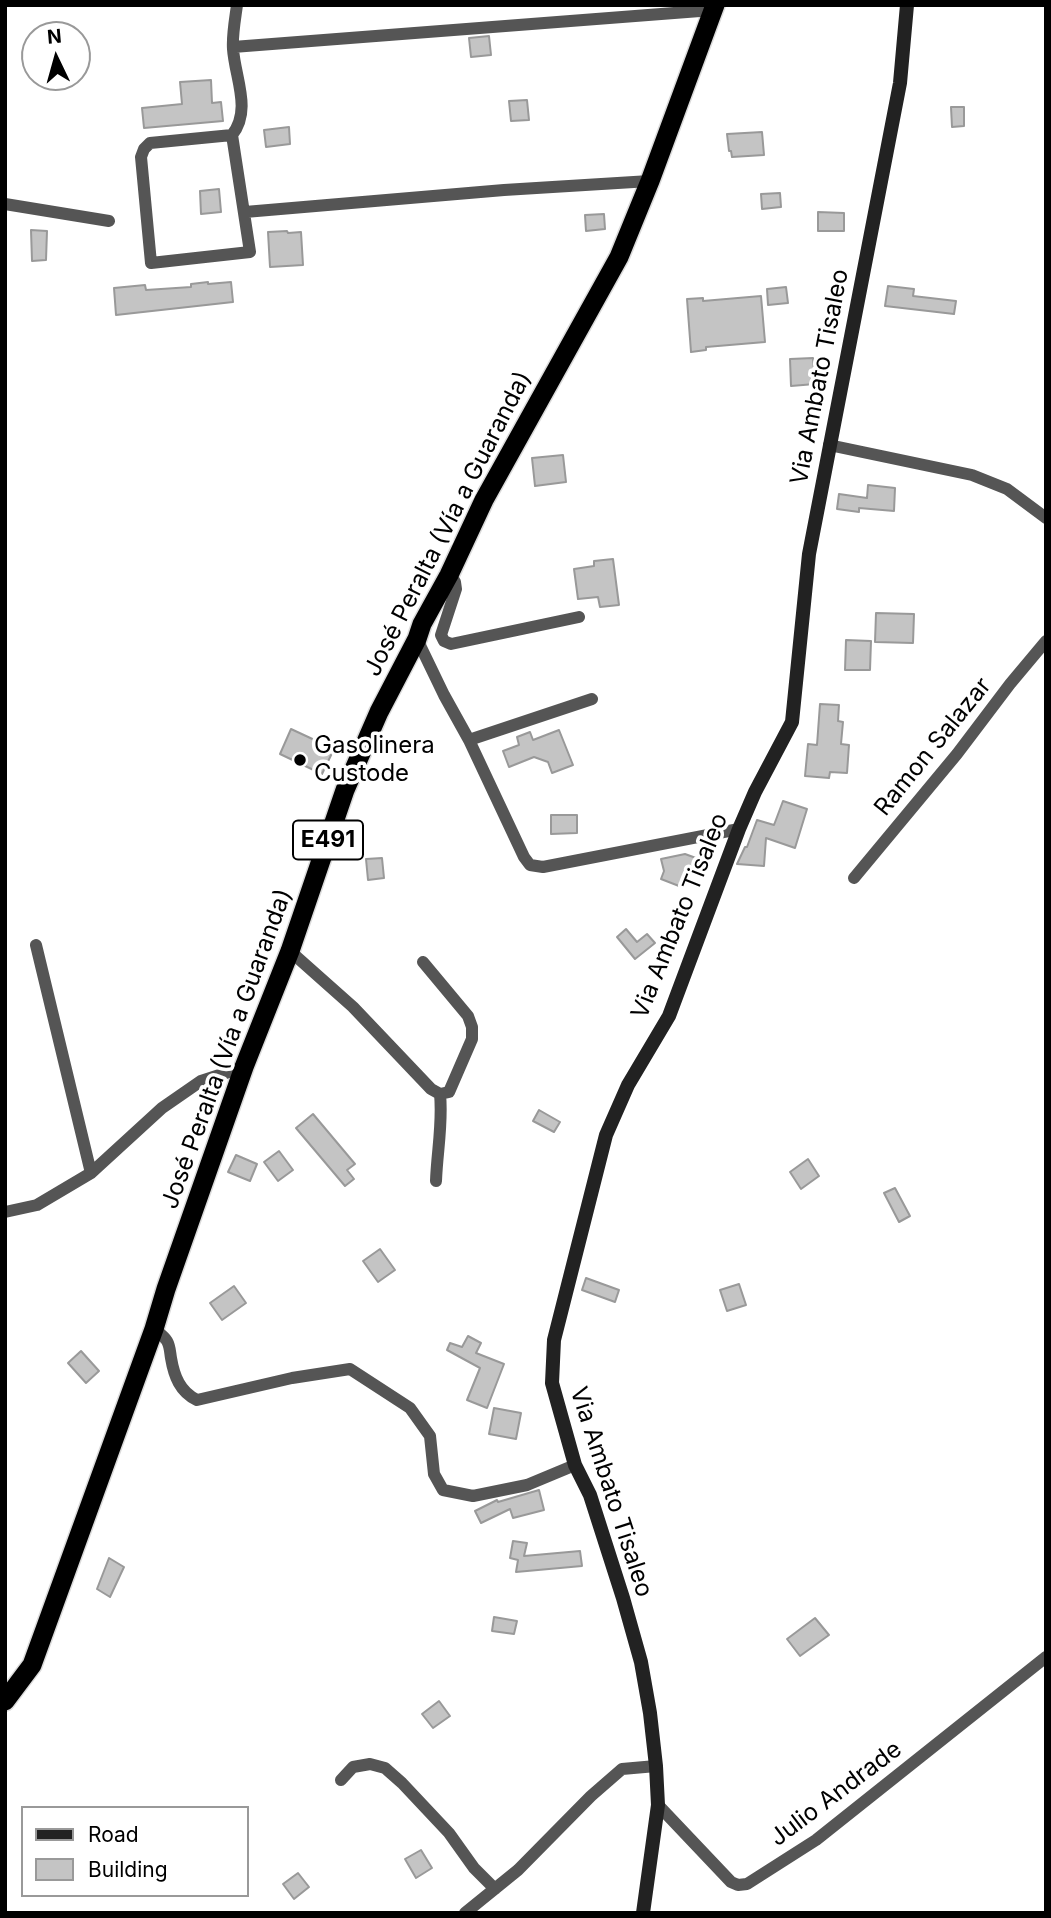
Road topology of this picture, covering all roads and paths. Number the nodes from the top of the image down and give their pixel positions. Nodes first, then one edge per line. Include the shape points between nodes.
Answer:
1 (237, 5) edge
2 (907, 5) edge
3 (714, 8) edge
4 (233, 47) junction
5 (232, 135) junction
6 (650, 181) junction
7 (5, 204) edge
8 (245, 212) junction
9 (109, 221) dead end
10 (829, 445) junction
11 (1046, 518) edge
12 (449, 575) junction
13 (579, 617) dead end
14 (417, 639) junction
15 (1046, 641) edge
16 (592, 699) dead end
17 (470, 740) junction
18 (739, 829) junction
19 (854, 878) dead end
20 (37, 945) dead end
21 (290, 951) junction
22 (423, 962) dead end
23 (244, 1068) junction
24 (440, 1094) junction
25 (91, 1173) junction
26 (436, 1181) dead end
27 (5, 1212) edge
28 (155, 1329) junction
29 (575, 1465) junction
30 (1046, 1657) edge
31 (5, 1701) edge
32 (656, 1766) junction
33 (341, 1780) dead end
34 (658, 1805) junction
35 (495, 1889) junction
36 (465, 1913) edge
37 (643, 1913) edge

1 - 4 street
2 - 10 main road, Via Ambato Tisaleo via 900,83
3 - 4 street
3 - 6 highway, José Peralta (Vía a Guaranda) / E491
4 - 5 street via 242,115
5 - 8 street
5 - 8 street via 150,143 144,149 151,263 250,252
6 - 8 street
6 - 12 highway, José Peralta (Vía a Guaranda) / E491 via 619,257 484,500
7 - 9 street
10 - 11 street via 972,475 1007,489
10 - 18 main road, Via Ambato Tisaleo via 809,555 792,722
12 - 13 street via 456,589 441,635 451,644
12 - 14 highway, José Peralta (Vía a Guaranda) / E491
14 - 17 street
14 - 21 highway, José Peralta (Vía a Guaranda) / E491 via 345,790
15 - 19 street, Ramon Salazar
16 - 17 street
17 - 18 street via 530,865 543,867
18 - 29 main road, Via Ambato Tisaleo via 669,1016 628,1085 606,1135 554,1340 552,1383
20 - 25 street
21 - 23 highway, José Peralta (Vía a Guaranda) / E491
21 - 24 street via 354,1007
22 - 24 street via 472,1027 472,1038 449,1092
23 - 25 street via 201,1081 162,1108
23 - 28 highway, José Peralta (Vía a Guaranda) / E491
24 - 26 street
25 - 27 street via 37,1205
28 - 29 street via 170,1347 180,1386 197,1400 350,1369 410,1408 429,1436 434,1474 443,1490 473,1496 527,1485
28 - 31 highway, José Peralta (Vía a Guaranda) / E491 via 32,1665
29 - 32 main road, Via Ambato Tisaleo via 590,1496 641,1662
30 - 34 street, Julio Andrade via 816,1840 747,1884 731,1882
32 - 34 main road, Via Ambato Tisaleo
32 - 35 street via 622,1769
33 - 35 street via 353,1768 370,1764 385,1768 449,1833
34 - 37 main road, Via Ambato Tisaleo
35 - 36 street

